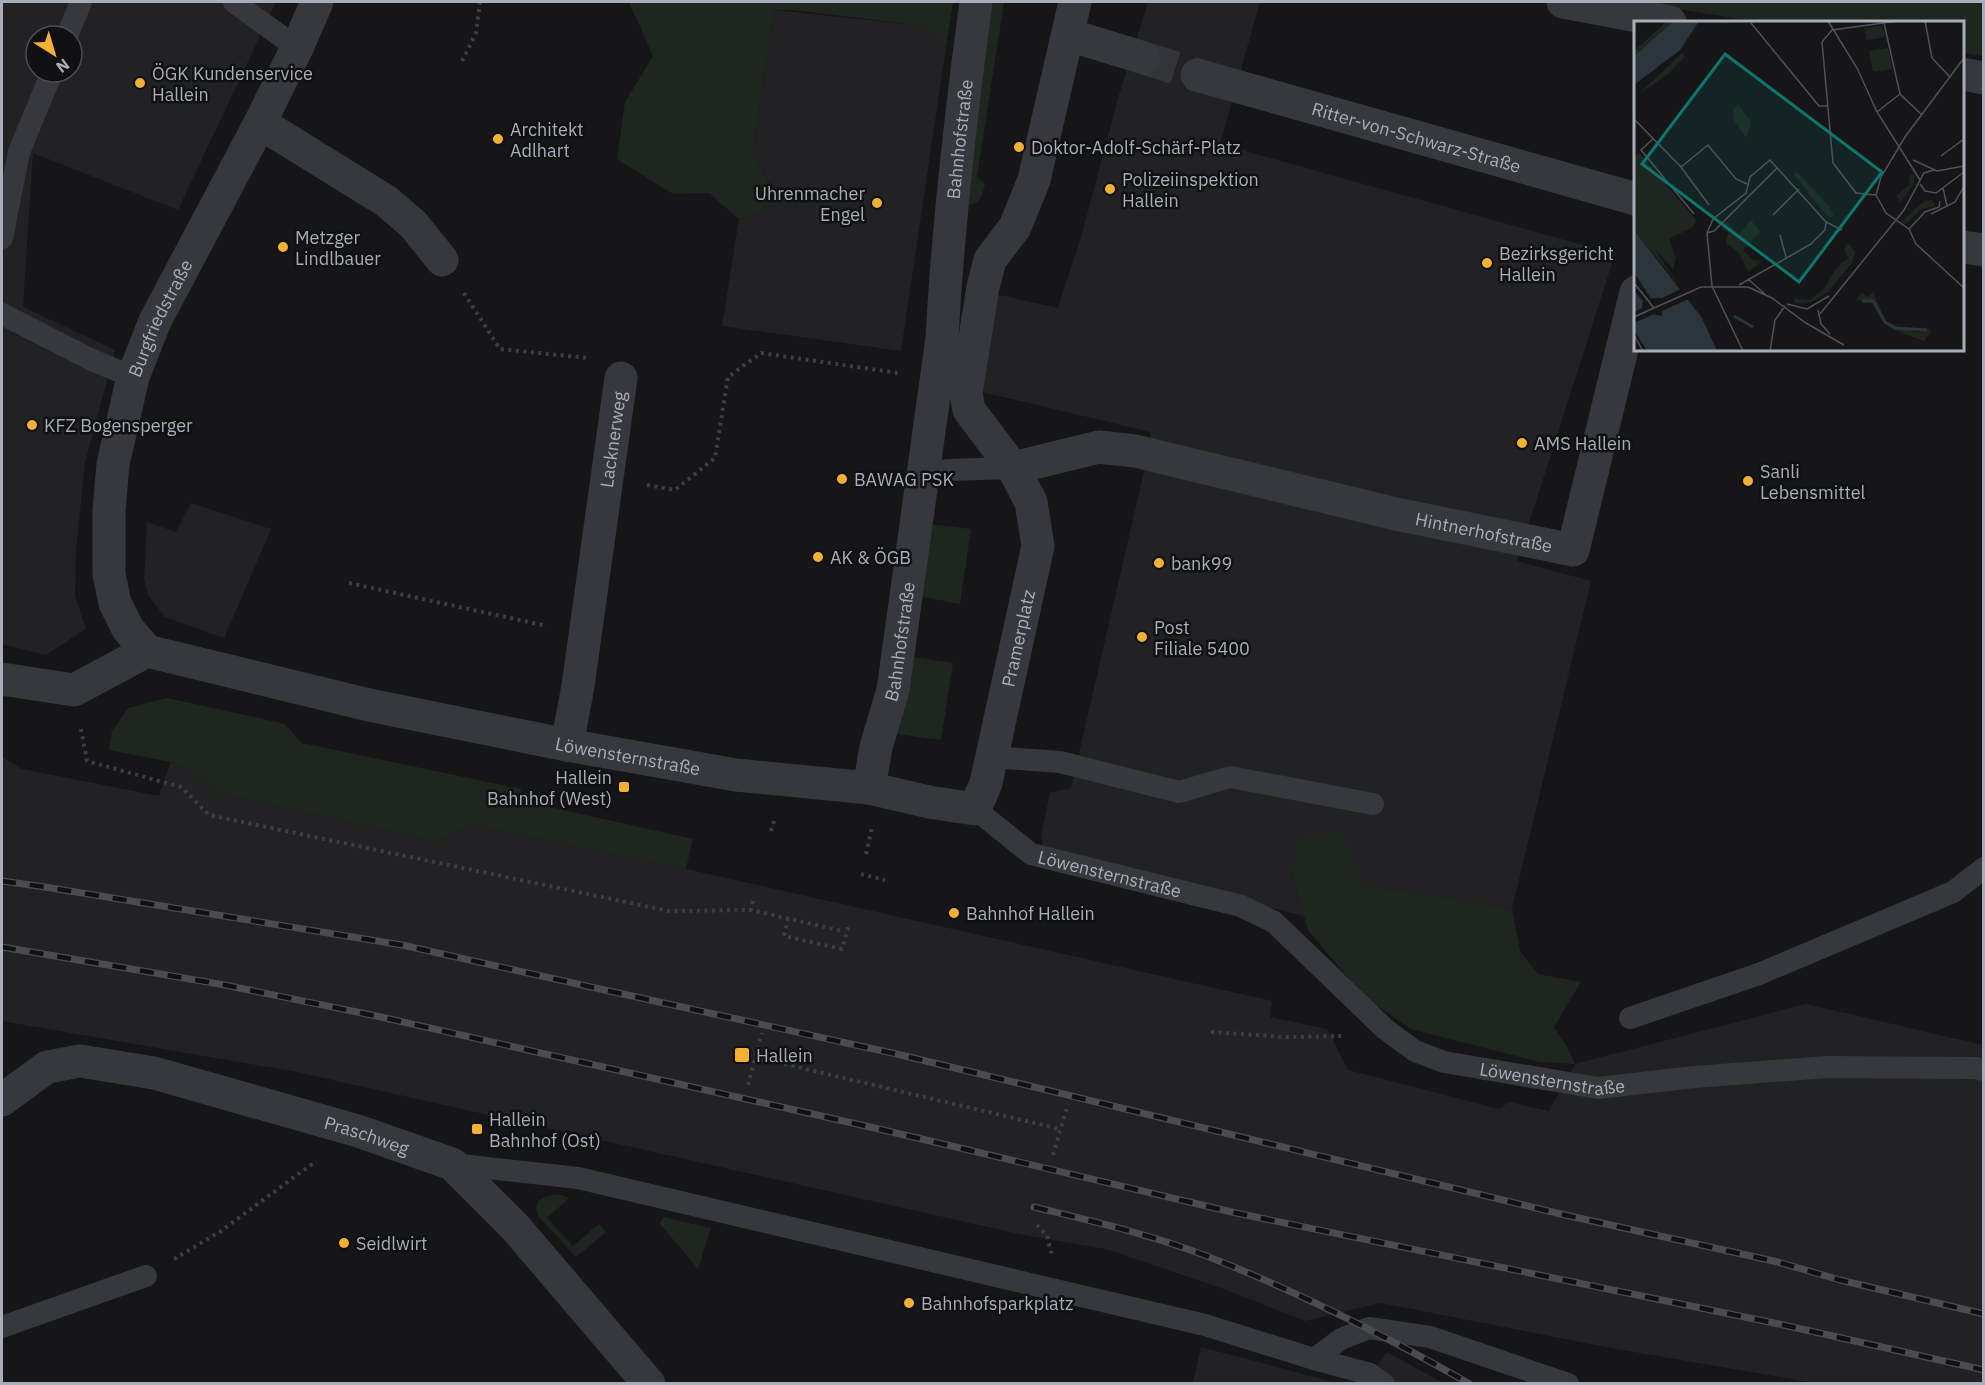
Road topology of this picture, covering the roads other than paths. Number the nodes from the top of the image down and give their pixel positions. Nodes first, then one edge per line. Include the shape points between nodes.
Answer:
1 (81, 2) edge
2 (234, 2) edge
3 (317, 2) edge
4 (976, 2) edge
5 (1075, 2) edge
6 (1563, 2) edge
7 (1665, 21) edge
8 (72, 24) edge
9 (1069, 35) junction
10 (297, 48) junction
11 (1144, 58) tunnel mouth
12 (1964, 74) edge
13 (1197, 75) tunnel mouth
14 (1983, 78) edge
15 (47, 84) edge
16 (260, 123) junction
17 (1634, 199) edge
18 (2, 238) edge
19 (1964, 247) edge
20 (1983, 250) edge
21 (442, 260) road end
22 (945, 279) junction
23 (983, 287) junction
24 (1634, 296) edge
25 (2, 314) edge
26 (133, 377) junction
27 (621, 378) road end
28 (1013, 468) junction
29 (922, 479) junction
30 (147, 651) junction
31 (2, 679) edge
32 (567, 745) junction
33 (992, 757) junction
34 (869, 788) junction
35 (1373, 804) dead end
36 (975, 809) junction
37 (1983, 868) edge
38 (1630, 1018) dead end
39 (1983, 1070) edge
40 (2, 1100) edge
41 (452, 1164) junction
42 (146, 1276) road end
43 (2, 1327) edge
44 (1314, 1359) junction
45 (650, 1383) edge
46 (1384, 1383) edge
47 (1568, 1383) edge

1 - 8 lane
2 - 10 lane
3 - 10 street, Burgfriedstraße
4 - 22 street, Bahnhofstraße
5 - 9 street
6 - 7 street
9 - 11 street
9 - 23 street via 1034,180 1015,227 990,260
10 - 16 street, Burgfriedstraße
12 - 14 street
13 - 17 street, Ritter-von-Schwarz-Straße
15 - 18 lane via 20,152
16 - 21 street via 386,201 413,224
16 - 26 street, Burgfriedstraße via 155,321
19 - 20 street
22 - 23 street
22 - 29 street, Bahnhofstraße via 942,338
23 - 28 street, Pramerplatz via 966,393 969,410
24 - 28 street, Hintnerhofstraße via 1573,550 1396,514 1135,451 1099,447
25 - 26 lane
26 - 30 street, Burgfriedstraße via 113,464 109,574 115,603 128,630
27 - 32 street, Lacknerweg
28 - 29 lane via 947,470
28 - 33 street, Pramerplatz via 1031,502 1038,546
29 - 34 street, Bahnhofstraße via 893,690
30 - 31 street via 74,690
30 - 32 street, Löwensternstraße via 369,705
32 - 34 street, Löwensternstraße via 736,775
33 - 35 lane via 1060,762 1179,792 1230,777
33 - 36 street, Pramerplatz
34 - 36 street, Löwensternstraße
36 - 39 lane, Löwensternstraße via 1031,854 1241,906 1274,922 1385,1029 1415,1051 1444,1062 1598,1088 1827,1067
37 - 38 lane via 1953,892 1760,974
40 - 41 street, Praschweg via 47,1068 80,1061 154,1072 358,1131
41 - 44 lane via 578,1178 1205,1324
41 - 45 street, Praschweg via 515,1227
42 - 43 lane
44 - 46 lane via 1370,1374
44 - 47 lane via 1341,1339 1369,1328 1430,1337

